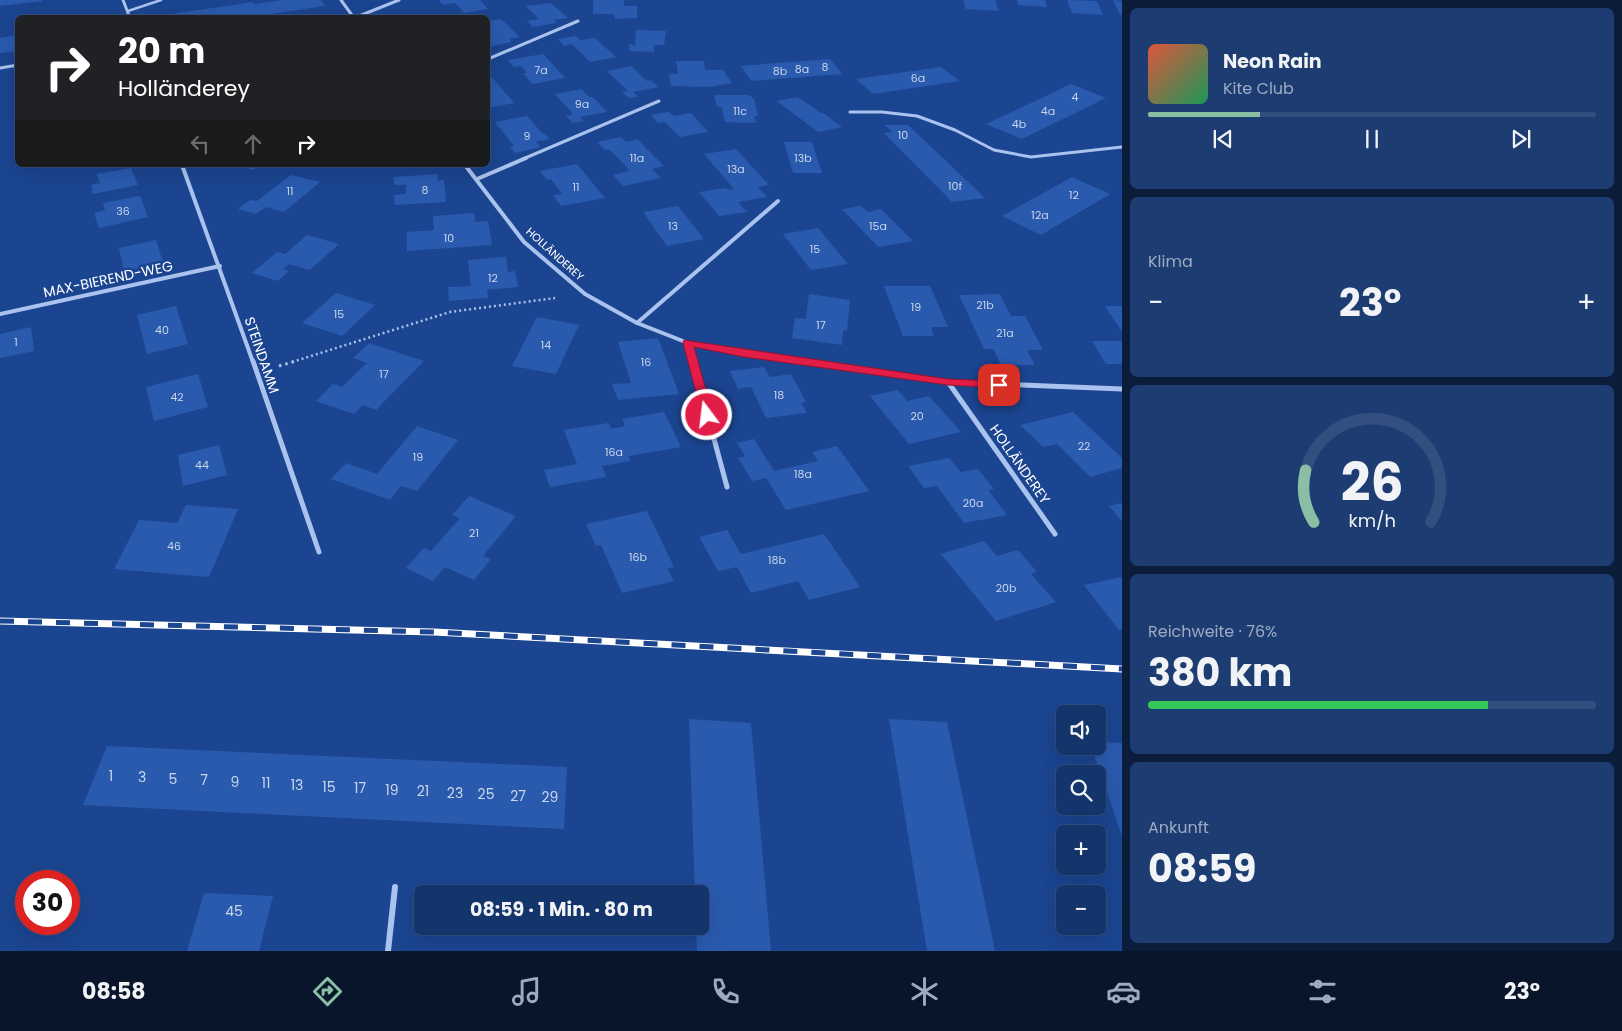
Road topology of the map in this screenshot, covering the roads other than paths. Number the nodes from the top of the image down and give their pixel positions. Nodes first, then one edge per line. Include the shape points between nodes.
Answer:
1 (123, 0) edge
2 (161, 0) edge
3 (341, 0) edge
4 (399, 0) edge
5 (128, 11) junction
6 (129, 15) edge
7 (352, 15) edge
8 (362, 15) edge
9 (578, 21) dead end
10 (490, 58) edge
11 (15, 66) edge
12 (0, 68) edge
13 (659, 100) dead end
14 (850, 112) dead end
15 (1122, 147) edge
16 (183, 167) edge
17 (467, 167) edge
18 (477, 179) junction
19 (778, 201) dead end
20 (220, 266) junction
21 (0, 314) edge
22 (637, 323) junction
23 (688, 343) junction
24 (948, 382) junction
25 (1122, 388) edge
26 (726, 487) dead end
27 (1055, 534) dead end
28 (319, 552) dead end
29 (395, 887) dead end
30 (388, 951) edge

1 - 5 street
2 - 5 lane
3 - 7 street
4 - 8 street
5 - 6 street
9 - 10 street
11 - 12 street
13 - 18 street
14 - 15 street via 917,116 955,130 994,150 1031,157
16 - 20 street, STEINDAMM
17 - 18 street, HOLLÄNDEREY
18 - 22 street, HOLLÄNDEREY via 524,242 585,294
19 - 22 street
20 - 21 street, MAX-BIEREND-WEG
20 - 28 street, STEINDAMM
22 - 23 street, HOLLÄNDEREY
23 - 24 street, HOLLÄNDEREY via 744,354
23 - 26 street
24 - 25 street, HOLLÄNDEREY
24 - 27 street, HOLLÄNDEREY
29 - 30 street

